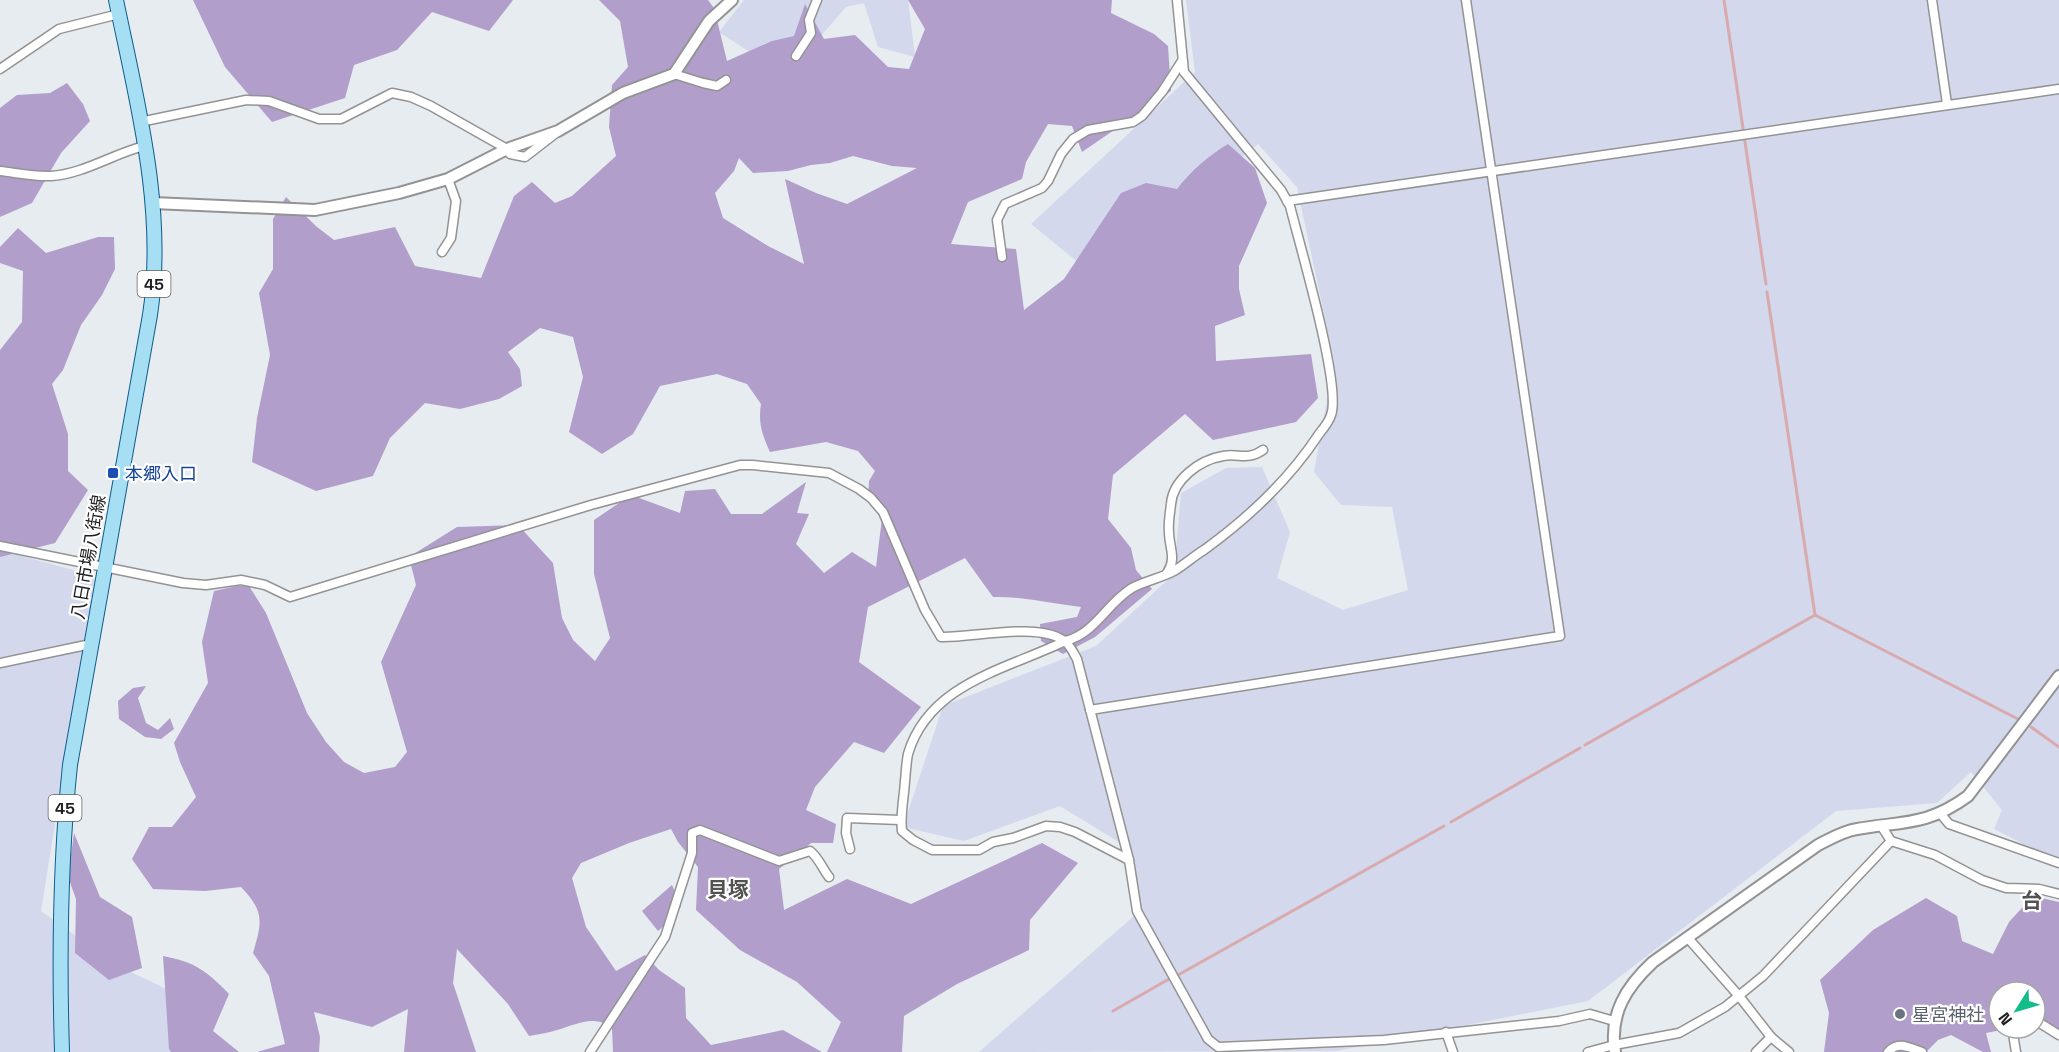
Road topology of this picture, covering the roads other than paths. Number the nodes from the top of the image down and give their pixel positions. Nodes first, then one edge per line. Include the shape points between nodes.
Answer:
1 (116, 0) edge
2 (732, 0) edge
3 (816, 0) edge
4 (1177, 0) edge
5 (1466, 0) edge
6 (1932, 0) edge
7 (119, 14) junction
8 (796, 56) dead end
9 (1182, 61) junction
10 (0, 69) edge
11 (674, 74) junction
12 (726, 80) dead end
13 (2059, 89) edge
14 (1947, 104) junction
15 (140, 122) junction
16 (144, 146) junction
17 (507, 149) junction
18 (0, 171) edge
19 (1492, 171) junction
20 (448, 179) junction
21 (1287, 201) junction
22 (153, 203) junction
23 (442, 252) dead end
24 (1002, 257) dead end
25 (1263, 450) dead end
26 (0, 546) edge
27 (104, 567) junction
28 (1167, 573) junction
29 (1065, 641) junction
30 (91, 644) junction
31 (0, 663) edge
32 (2059, 676) edge
33 (1090, 710) junction
34 (1940, 813) junction
35 (900, 820) junction
36 (1882, 827) junction
37 (1892, 841) junction
38 (850, 849) dead end
39 (1129, 860) junction
40 (2059, 862) edge
41 (830, 877) dead end
42 (2059, 894) edge
43 (1687, 937) junction
44 (1739, 996) junction
45 (1614, 1021) junction
46 (1446, 1032) junction
47 (1771, 1036) junction
48 (1615, 1048) edge
49 (62, 1052) edge
50 (590, 1052) edge
51 (1453, 1052) edge
52 (1588, 1052) edge
53 (1756, 1052) edge
54 (1789, 1052) edge
55 (1888, 1052) edge
56 (1922, 1052) edge

1 - 7 main road, 八日市場八街線 / 45
2 - 11 street via 709,21
3 - 8 street via 809,20 811,33
4 - 9 street
5 - 19 street
6 - 14 street
7 - 10 street via 59,29
7 - 15 main road, 八日市場八街線 / 45
9 - 21 street via 1184,72
9 - 24 street via 1142,116 1133,122 1088,130 1073,139 1042,188 1005,204 997,220
11 - 12 street via 717,86
11 - 17 street via 623,93 558,131
13 - 14 street
14 - 19 street
15 - 16 main road, 八日市場八街線 / 45
15 - 17 street via 246,100 269,101 319,119 341,119 392,93 431,106
16 - 18 street via 51,176
16 - 22 main road, 八日市場八街線 / 45
17 - 20 street
19 - 21 street
19 - 33 street via 1560,636
20 - 22 street via 315,210
20 - 23 street via 456,201 451,238
21 - 28 street via 1326,353 1332,415 1291,471 1250,514
22 - 27 main road, 八日市場八街線 / 45 via 154,291
25 - 28 street via 1247,457 1220,456 1186,474 1178,483 1172,496 1168,533 1173,554
26 - 27 street
27 - 29 street via 183,583 207,585 241,580 266,585 290,597 591,505 740,465 787,467 829,473 871,498 883,512 940,637 1015,632 1053,635
27 - 30 main road, 八日市場八街線 / 45
28 - 29 street via 1132,588 1095,624 1077,638
29 - 33 street via 1077,659
29 - 35 street via 992,671 934,708 909,754
30 - 31 street
30 - 49 main road, 八日市場八街線 / 45 via 70,765 62,849
32 - 34 street via 1968,796
33 - 39 street
34 - 36 street via 1924,820
34 - 40 street via 1949,824
35 - 38 street via 847,818
35 - 39 street via 902,831 932,850 979,850 1046,826 1075,831
36 - 37 street
36 - 43 street via 1849,831 1818,845
37 - 42 street via 1935,855 2006,888
37 - 44 street via 1763,976
39 - 46 street via 1137,911 1208,1039 1218,1047 1384,1040
41 - 50 street via 810,851 779,861 700,830 692,833 692,853 664,937
43 - 44 street
43 - 45 street via 1637,977
44 - 47 street
44 - 48 street via 1660,1042
45 - 46 street via 1590,1014 1559,1021
45 - 48 street
46 - 51 street
47 - 53 street
47 - 54 street
48 - 52 street
55 - 56 street via 1902,1045

